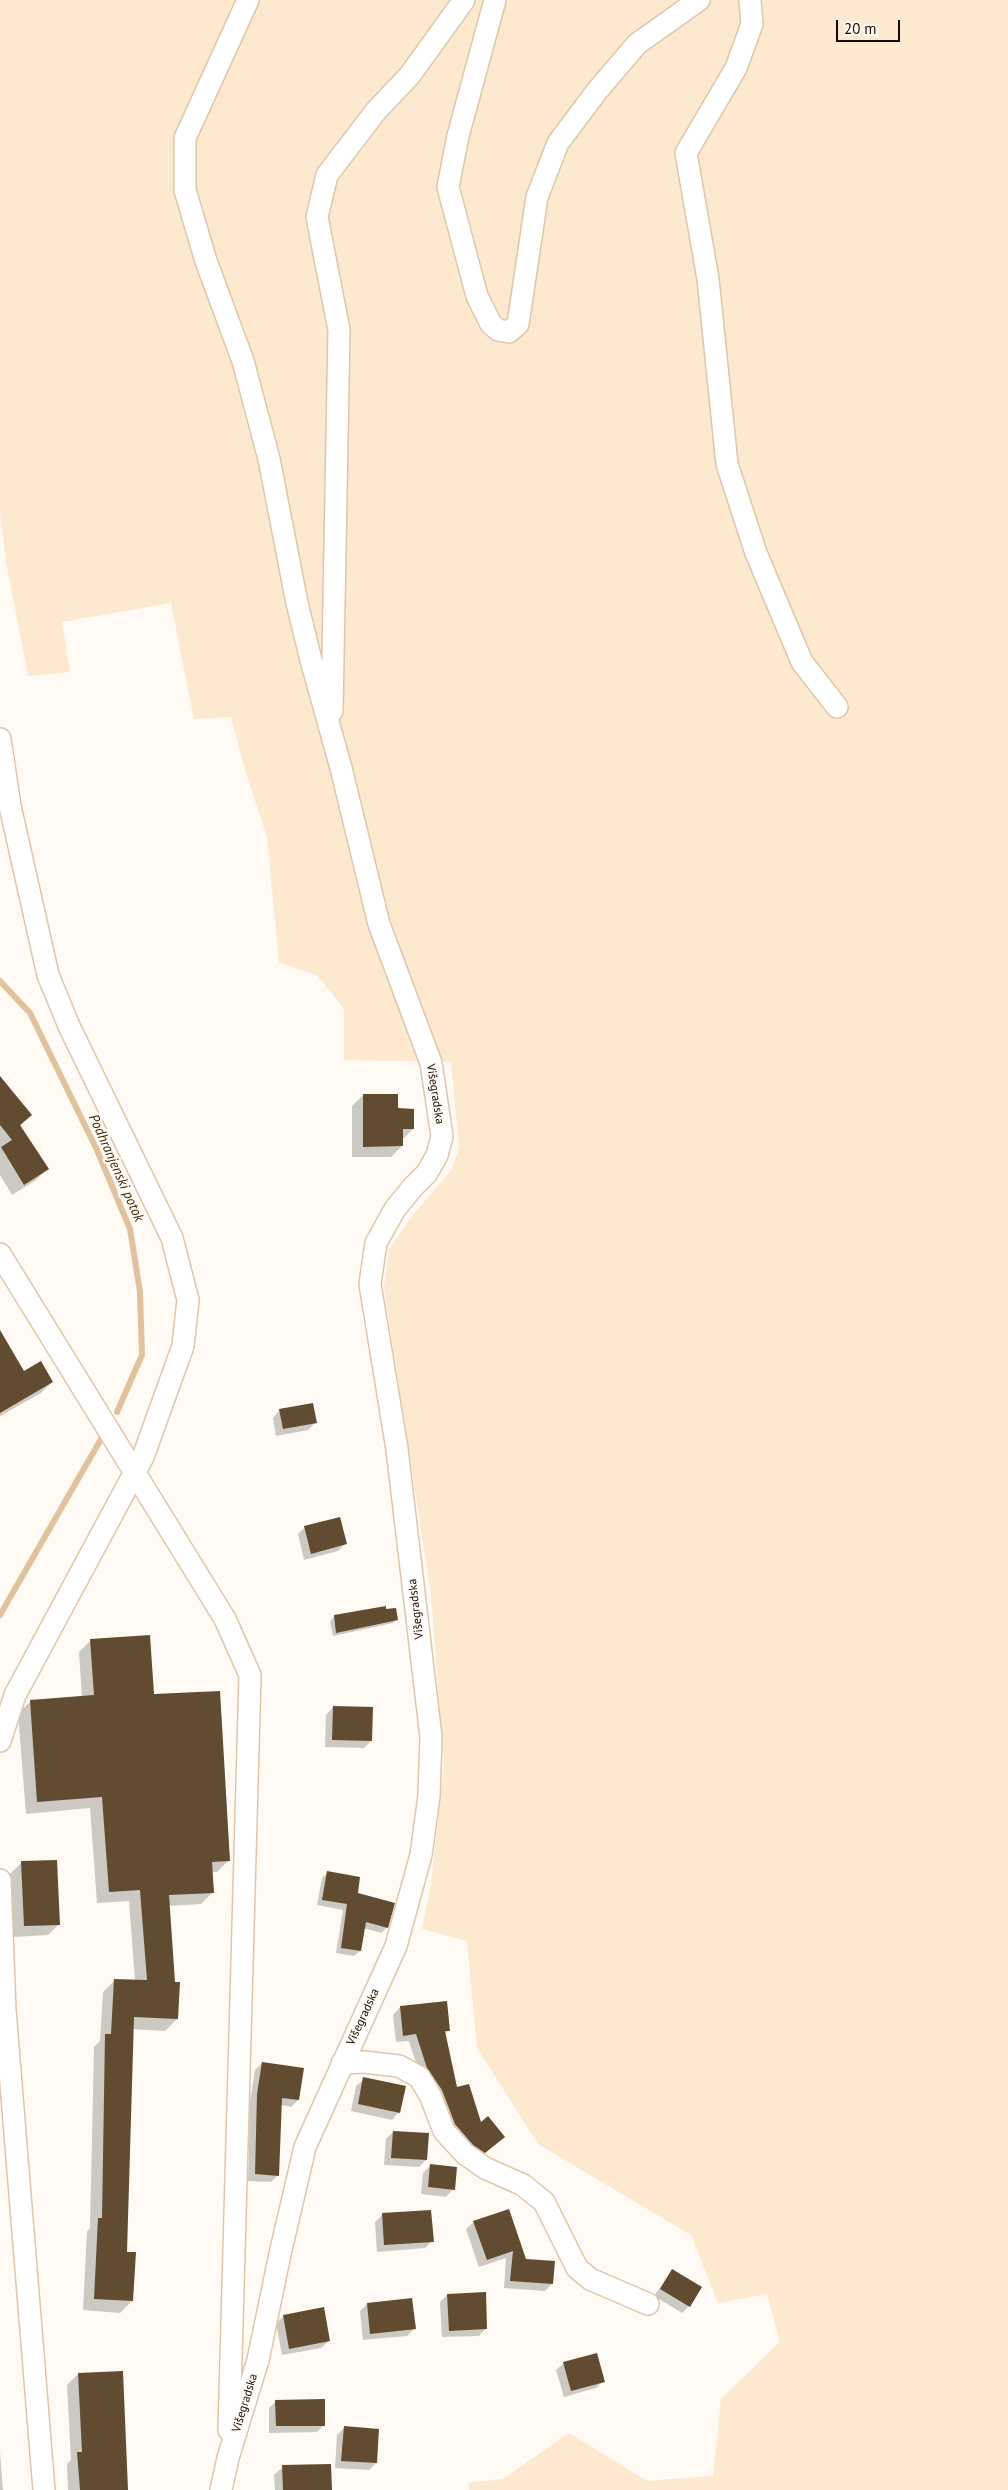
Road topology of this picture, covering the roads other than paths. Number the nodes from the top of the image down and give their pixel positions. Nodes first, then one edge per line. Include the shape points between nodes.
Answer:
1 (248, 0) edge
2 (464, 0) edge
3 (495, 0) edge
4 (698, 0) edge
5 (750, 0) edge
6 (837, 708) dead end
7 (332, 734) junction
8 (0, 739) edge
9 (0, 1254) edge
10 (133, 1472) junction
11 (0, 1741) edge
12 (0, 1880) edge
13 (342, 2063) junction
14 (648, 2304) dead end
15 (228, 2458) junction
16 (44, 2490) edge
17 (221, 2490) edge

1 - 7 street via 185,138 185,190 200,243 243,361 269,459 299,613
2 - 7 street via 410,75 376,111 327,175 317,217 339,330
3 - 4 street via 458,136 448,187 477,296 491,324 498,330 509,332 518,324 537,197 558,143 637,44
5 - 6 street via 752,24 736,68 686,153 708,279 727,464 756,553 802,662
7 - 13 street, Višegradska via 379,924 431,1063 442,1136 427,1173 395,1209 376,1243 370,1284 397,1449 431,1737 428,1796 421,1855 396,1946
8 - 10 street via 10,806 48,975 68,1026 172,1238 188,1300 184,1346 143,1457
9 - 10 street
10 - 11 street via 15,1695
10 - 15 street via 225,1619 250,1675
12 - 16 street via 5,2010
13 - 14 street via 399,2066 419,2077 444,2131 465,2154 485,2168 523,2185 544,2202 577,2268 590,2279
13 - 15 street, Višegradska via 305,2147 258,2360
15 - 17 street, Višegradska

